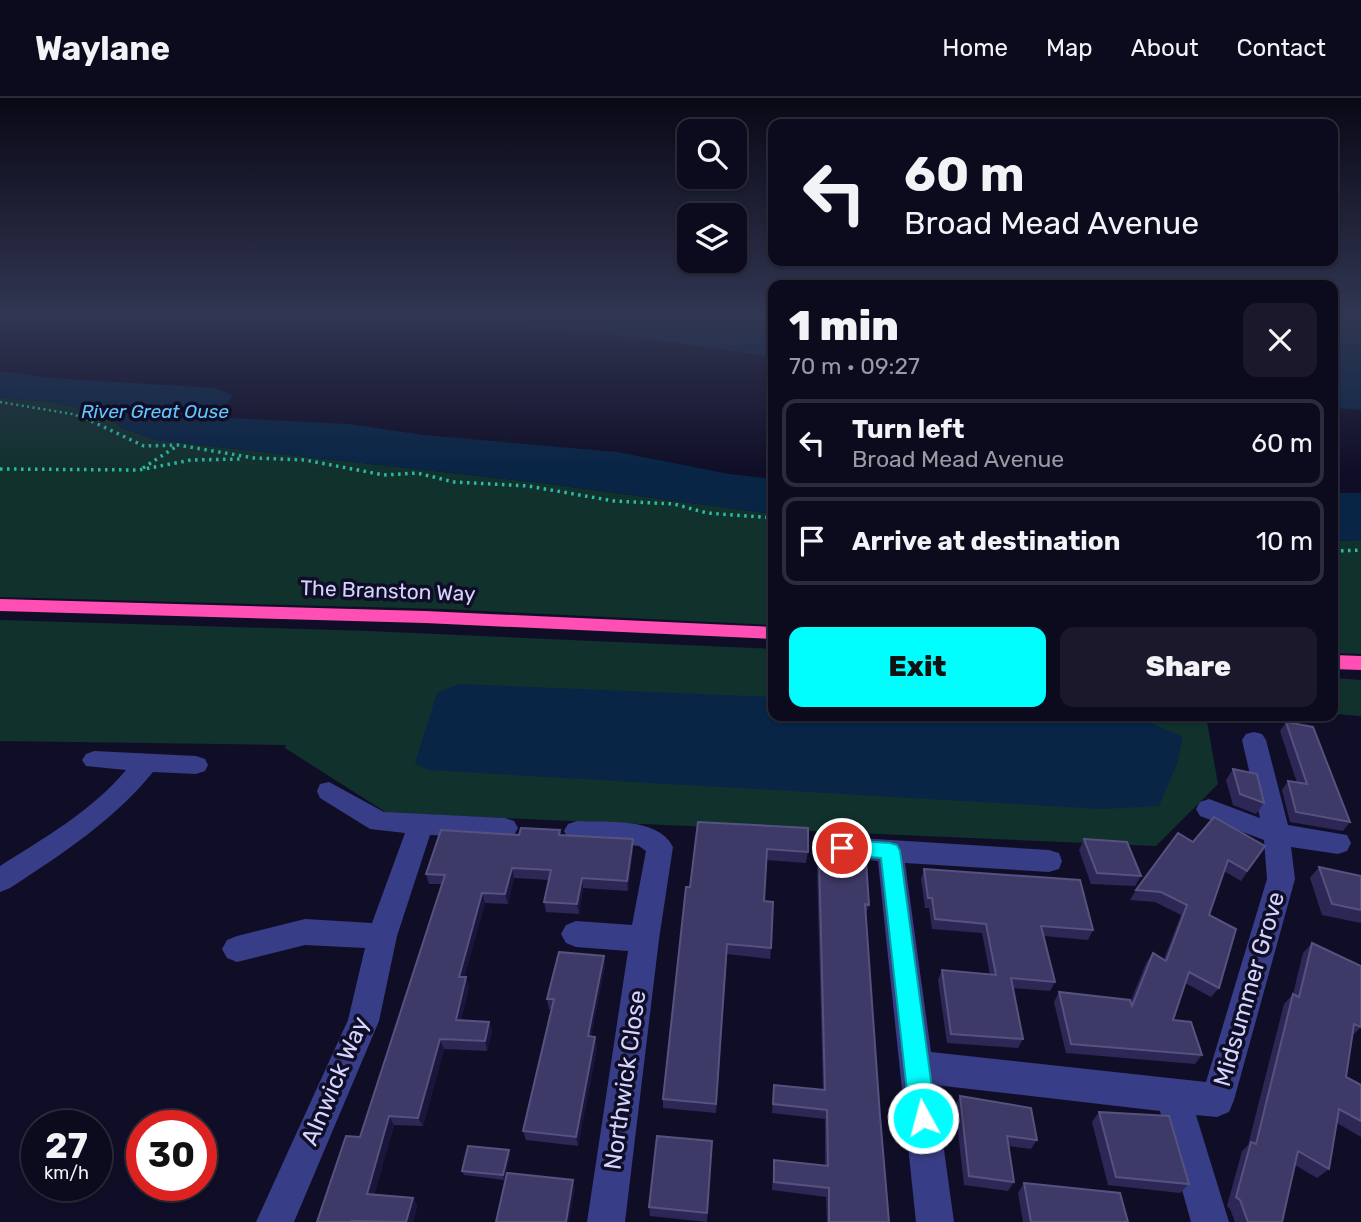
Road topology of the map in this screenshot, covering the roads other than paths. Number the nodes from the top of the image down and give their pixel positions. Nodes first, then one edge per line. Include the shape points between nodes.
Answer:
1 (0, 605) edge
2 (768, 633) edge
3 (1338, 662) edge
4 (1361, 663) edge
5 (1254, 740) dead end
6 (94, 760) dead end
7 (146, 762) junction
8 (196, 765) dead end
9 (329, 791) dead end
10 (1209, 809) dead end
11 (505, 828) dead end
12 (577, 831) dead end
13 (1277, 834) junction
14 (417, 836) junction
15 (1338, 843) dead end
16 (842, 848) dead end
17 (890, 851) junction
18 (1049, 861) dead end
19 (0, 880) edge
20 (576, 934) dead end
21 (382, 936) junction
22 (644, 939) junction
23 (237, 948) dead end
24 (917, 1067) junction
25 (1173, 1096) junction
26 (275, 1222) edge
27 (606, 1222) edge
28 (935, 1222) edge
29 (1210, 1222) edge

1 - 2 highway, The Branston Way
3 - 4 highway
5 - 13 street, Midsummer Grove
6 - 7 street
7 - 8 street
7 - 19 street via 129,786 64,839
9 - 14 street via 379,822
10 - 13 street
11 - 14 street
12 - 22 street, Northwick Close via 645,836 660,847
13 - 15 street
13 - 25 street, Midsummer Grove via 1281,879 1217,1100
14 - 21 street, Alnwick Way
16 - 17 street
17 - 18 street
17 - 24 street
20 - 22 street
21 - 23 street via 305,932
21 - 26 street, Alnwick Way via 363,1021
22 - 27 street, Northwick Close
24 - 25 street, Midsummer Grove
24 - 28 street
25 - 29 street

